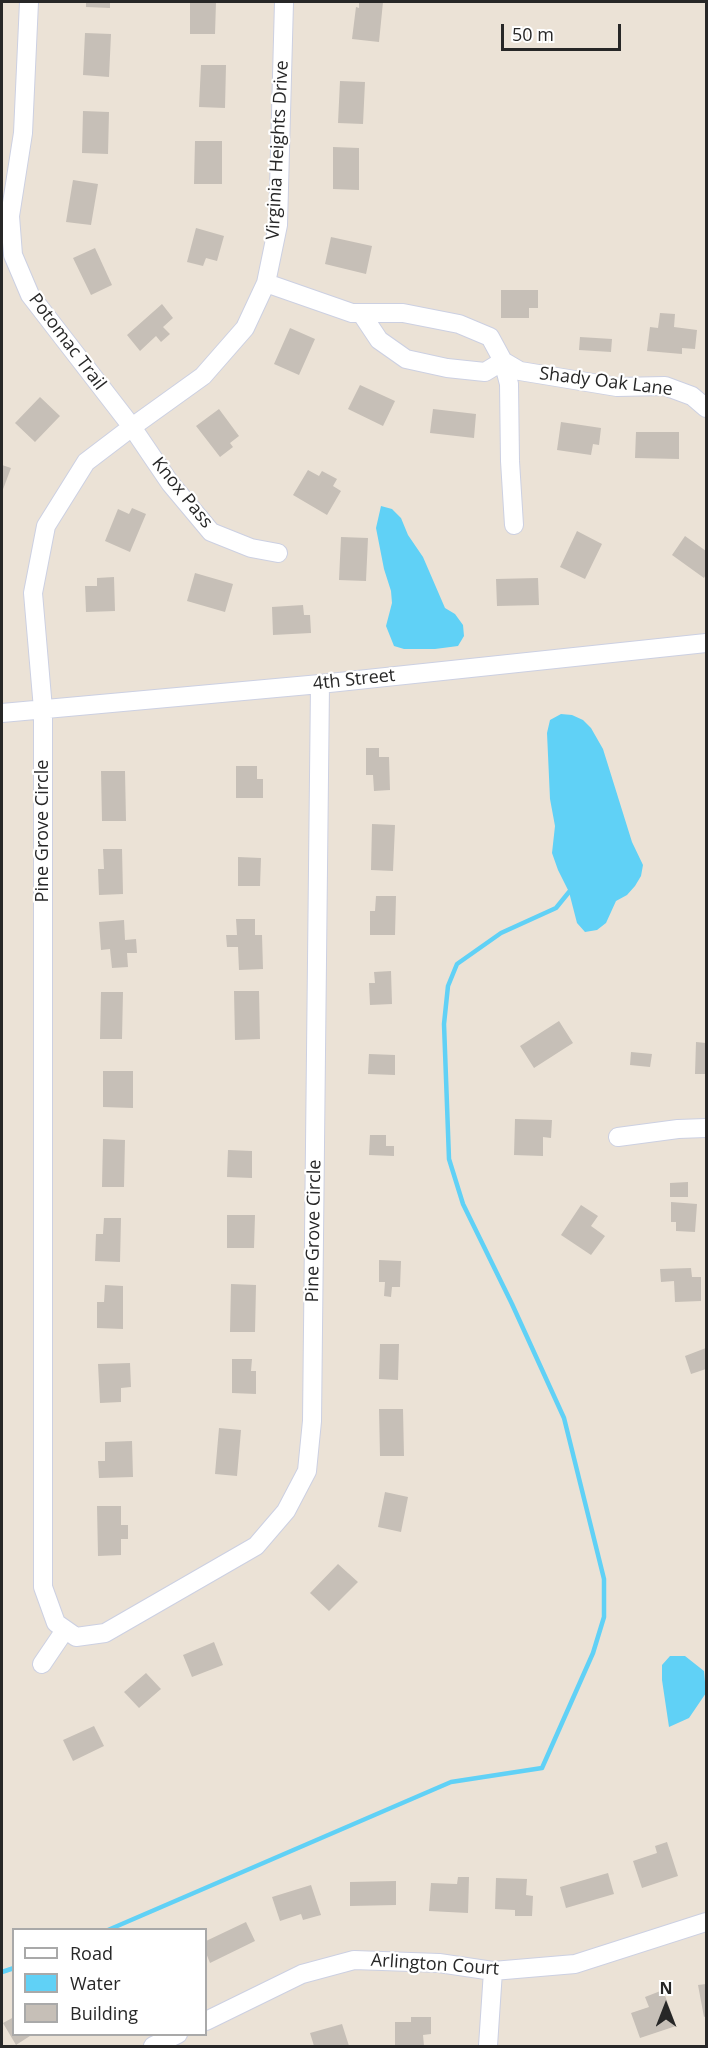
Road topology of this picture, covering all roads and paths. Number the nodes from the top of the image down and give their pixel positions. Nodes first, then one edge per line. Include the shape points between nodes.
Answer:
1 (29, 2) edge
2 (284, 2) edge
3 (266, 284) junction
4 (361, 313) junction
5 (503, 361) junction
6 (706, 408) edge
7 (132, 427) junction
8 (514, 525) dead end
9 (278, 553) dead end
10 (706, 643) edge
11 (320, 684) junction
12 (43, 709) junction
13 (2, 713) edge
14 (706, 1128) edge
15 (618, 1137) dead end
16 (65, 1630) junction
17 (42, 1664) dead end
18 (706, 1922) edge
19 (493, 1971) junction
20 (207, 2021) edge
21 (174, 2036) edge
22 (153, 2046) edge
23 (488, 2046) edge

1 - 7 street, Potomac Trail via 23,133 10,216 13,255 30,296
2 - 3 street, Virginia Heights Drive via 278,225
3 - 4 street
3 - 7 street, Virginia Heights Drive via 245,328 203,376
4 - 5 street via 403,313 459,324 490,337
4 - 5 street via 379,340 406,359 485,372
5 - 6 street, Shady Oak Lane via 520,370 617,387 665,386 692,396
5 - 8 street via 510,384
7 - 9 street, Knox Pass via 170,483 211,532 251,548
7 - 12 street, Virginia Heights Drive via 86,462 46,526 33,593
10 - 11 street, 4th Street
11 - 12 street, 4th Street
11 - 16 street, Pine Grove Circle via 312,1421 307,1471 286,1511 256,1546 105,1633 76,1637
12 - 13 street, 4th Street
12 - 16 street, Pine Grove Circle via 43,1587 56,1623
14 - 15 street
16 - 17 street
18 - 19 street, Arlington Court via 575,1964
19 - 20 street, Arlington Court via 439,1963 354,1960 302,1974
19 - 23 street
21 - 22 street

